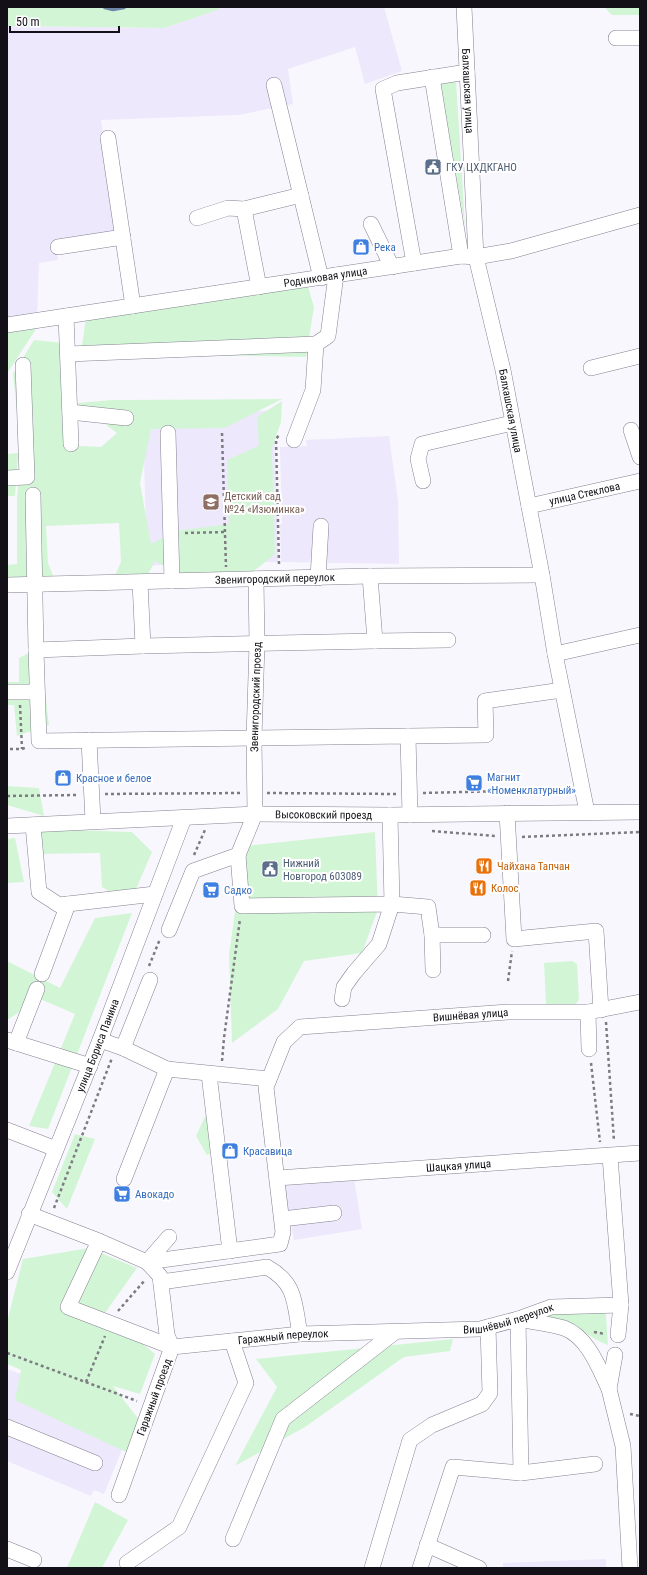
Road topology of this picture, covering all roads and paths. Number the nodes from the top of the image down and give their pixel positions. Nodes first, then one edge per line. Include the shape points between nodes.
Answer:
1 (464, 7) edge
2 (616, 38) dead end
3 (640, 38) edge
4 (467, 72) junction
5 (432, 77) junction
6 (274, 85) dead end
7 (108, 138) dead end
8 (301, 195) junction
9 (244, 209) junction
10 (640, 215) edge
11 (197, 218) dead end
12 (371, 224) dead end
13 (122, 237) junction
14 (58, 247) dead end
15 (469, 257) junction
16 (414, 263) junction
17 (392, 267) junction
18 (336, 275) junction
19 (321, 278) junction
20 (259, 287) junction
21 (133, 306) junction
22 (66, 316) junction
23 (7, 325) edge
24 (316, 344) junction
25 (68, 354) junction
26 (640, 356) edge
27 (23, 365) dead end
28 (591, 368) dead end
29 (70, 412) junction
30 (126, 418) dead end
31 (512, 423) junction
32 (631, 430) dead end
33 (222, 433) dead end
34 (168, 434) dead end
35 (287, 437) joint
36 (71, 444) dead end
37 (640, 457) edge
38 (7, 478) edge
39 (423, 481) dead end
40 (640, 481) edge
41 (33, 495) dead end
42 (529, 506) junction
43 (320, 526) dead end
44 (225, 532) junction
45 (171, 534) junction
46 (542, 574) junction
47 (370, 576) junction
48 (279, 578) junction
49 (318, 578) junction
50 (256, 579) junction
51 (227, 580) junction
52 (140, 582) junction
53 (172, 582) junction
54 (35, 584) junction
55 (7, 585) edge
56 (640, 635) edge
57 (448, 640) dead end
58 (375, 641) junction
59 (257, 644) junction
60 (143, 646) junction
61 (36, 650) junction
62 (555, 654) junction
63 (562, 690) junction
64 (7, 692) edge
65 (38, 692) junction
66 (20, 705) dead end
67 (408, 736) junction
68 (254, 738) junction
69 (89, 740) junction
70 (22, 749) dead end
71 (543, 790) dead end
72 (255, 793) junction
73 (92, 794) junction
74 (410, 794) junction
75 (7, 796) edge
76 (586, 812) junction
77 (640, 812) edge
78 (507, 813) junction
79 (255, 814) junction
80 (390, 815) junction
81 (410, 815) junction
82 (184, 818) junction
83 (94, 821) junction
84 (33, 825) junction
85 (7, 826) edge
86 (206, 828) dead end
87 (430, 830) dead end
88 (640, 832) edge
89 (508, 838) junction
90 (238, 855) junction
91 (194, 856) dead end
92 (155, 894) junction
93 (68, 904) junction
94 (392, 904) junction
95 (242, 906) junction
96 (169, 930) dead end
97 (432, 935) junction
98 (483, 935) dead end
99 (511, 956) dead end
100 (433, 970) dead end
101 (42, 974) dead end
102 (150, 980) dead end
103 (508, 981) dead end
104 (36, 989) dead end
105 (342, 999) dead end
106 (640, 1002) edge
107 (598, 1010) junction
108 (100, 1040) junction
109 (12, 1042) edge
110 (123, 1048) junction
111 (589, 1049) joint
112 (90, 1066) junction
113 (167, 1069) junction
114 (215, 1074) junction
115 (269, 1079) junction
116 (7, 1130) edge
117 (56, 1149) junction
118 (640, 1153) edge
119 (609, 1156) junction
120 (277, 1178) junction
121 (124, 1179) dead end
122 (334, 1213) dead end
123 (29, 1214) junction
124 (282, 1219) junction
125 (169, 1237) dead end
126 (98, 1241) junction
127 (257, 1247) junction
128 (230, 1251) junction
129 (147, 1262) junction
130 (267, 1268) junction
131 (7, 1272) edge
132 (161, 1282) junction
133 (621, 1305) junction
134 (518, 1319) junction
135 (488, 1327) junction
136 (395, 1332) junction
137 (300, 1334) junction
138 (618, 1336) dead end
139 (232, 1341) junction
140 (172, 1347) junction
141 (7, 1353) edge
142 (615, 1355) dead end
143 (610, 1389) junction
144 (151, 1406) junction
145 (7, 1427) edge
146 (95, 1463) dead end
147 (595, 1464) dead end
148 (521, 1473) junction
149 (119, 1495) dead end
150 (234, 1538) dead end
151 (427, 1545) junction
152 (7, 1549) edge
153 (34, 1560) dead end
154 (128, 1563) dead end
155 (372, 1568) edge
156 (420, 1568) edge
157 (480, 1568) edge
158 (630, 1568) edge

1 - 4 street, Балхашская улица
2 - 3 street
4 - 5 street
4 - 15 street, Балхашская улица
5 - 15 street
5 - 16 street via 397,82 383,89
6 - 8 street
7 - 13 street
8 - 9 street
8 - 19 street
9 - 11 street via 228,208
9 - 20 street
10 - 15 street, Родниковая улица via 511,251
12 - 17 street
13 - 14 street
13 - 21 street
15 - 16 street, Родниковая улица
15 - 31 street, Балхашская улица via 503,370
16 - 17 street, Родниковая улица
17 - 18 street, Родниковая улица
18 - 19 street, Родниковая улица
18 - 24 street via 328,336
19 - 20 street, Родниковая улица
20 - 21 street, Родниковая улица
21 - 22 street, Родниковая улица
22 - 23 street, Родниковая улица
22 - 25 street
24 - 25 street
24 - 35 street via 313,390
25 - 29 street
26 - 28 street
27 - 38 street via 27,477
29 - 30 street
29 - 36 street
31 - 39 street via 422,444 418,459
31 - 42 street, Балхашская улица
32 - 37 street
33 - 44 path
34 - 45 street
35 - 48 path via 276,439
40 - 42 street, улица Стеклова
41 - 54 street
42 - 46 street, Балхашская улица
43 - 49 street
44 - 45 path
44 - 51 path
45 - 53 street
46 - 47 street, Звенигородский переулок
46 - 62 street, Балхашская улица
47 - 49 street, Звенигородский переулок
47 - 58 street
48 - 49 street, Звенигородский переулок
48 - 50 street, Звенигородский переулок
50 - 51 street, Звенигородский переулок
50 - 59 street, Звенигородский проезд
51 - 53 street, Звенигородский переулок
52 - 53 street, Звенигородский переулок
52 - 54 street, Звенигородский переулок
52 - 60 street
54 - 55 street, Звенигородский переулок
54 - 61 street
56 - 62 street
57 - 58 street
58 - 59 street
59 - 60 street
59 - 68 street, Звенигородский проезд
60 - 61 street
61 - 65 street
62 - 63 street, Балхашская улица
63 - 67 street via 485,701 486,735
63 - 76 street, Балхашская улица
64 - 65 street
65 - 69 street via 39,741
66 - 70 path
67 - 68 street
67 - 74 street
68 - 69 street
68 - 72 street, Звенигородский проезд
69 - 73 street
71 - 74 path
72 - 73 path
72 - 74 path
72 - 79 street, Звенигородский проезд
73 - 75 path
73 - 83 street
74 - 81 street
76 - 77 street, Высоковский проезд
76 - 78 street, Высоковский проезд
78 - 81 street, Высоковский проезд
78 - 89 street
79 - 80 street, Высоковский проезд
79 - 82 street, Высоковский проезд
79 - 90 street
80 - 81 street, Высоковский проезд
80 - 94 street
82 - 83 street, Высоковский проезд
82 - 92 street, улица Бориса Панина
83 - 84 street, Высоковский проезд
84 - 85 street, Высоковский проезд
84 - 93 street via 40,892 59,905
86 - 91 path
87 - 89 path
88 - 89 path
89 - 107 street via 514,939 596,932
90 - 95 street
90 - 96 street via 193,871
92 - 93 street
92 - 108 street, улица Бориса Панина
93 - 101 street
94 - 95 street
94 - 97 street via 428,907
94 - 105 street via 379,944 344,987
95 - 114 path via 224,1038
97 - 98 street
97 - 100 street
99 - 103 path
102 - 110 street
104 - 109 street
106 - 107 street, Вишнёвая улица
107 - 111 street
107 - 115 street, Вишнёвая улица via 508,1012 300,1027 284,1042
107 - 119 path
108 - 110 street
108 - 112 street, улица Бориса Панина
109 - 112 street
110 - 113 street
111 - 119 path
112 - 117 street, улица Бориса Панина
113 - 114 street
113 - 121 street
114 - 115 street
114 - 128 street
115 - 120 street via 266,1087
116 - 117 street
117 - 123 street, улица Бориса Панина
118 - 119 street, Шацкая улица
119 - 120 street, Шацкая улица
119 - 133 street
120 - 124 street
122 - 124 street
123 - 126 street, Гаражный проезд
123 - 131 street, улица Бориса Панина
124 - 127 street via 283,1232 280,1244
125 - 129 street
126 - 129 street, Гаражный проезд
126 - 140 street via 68,1308
127 - 128 street
127 - 130 street
128 - 129 street
129 - 132 street, Гаражный проезд via 160,1276
130 - 132 street
130 - 137 street via 279,1274 291,1290
132 - 140 street, Гаражный проезд via 167,1335
133 - 134 street, Вишнёвый переулок via 551,1307
133 - 138 street
134 - 135 street, Вишнёвый переулок
134 - 143 street via 564,1328 578,1336 589,1350
134 - 148 street
135 - 136 street, Вишнёвый переулок
135 - 155 street via 490,1393 482,1404 432,1425 410,1440
136 - 137 street, Гаражный переулок
136 - 150 street via 283,1419
137 - 139 street, Гаражный переулок
139 - 140 street, Гаражный переулок
139 - 154 street via 246,1383 179,1527
140 - 144 street, Гаражный проезд
141 - 144 path
142 - 143 street
143 - 158 street via 623,1446
144 - 149 street, Гаражный проезд
145 - 146 street
147 - 148 street
148 - 151 street via 453,1467
151 - 156 street
151 - 157 street
152 - 153 street

